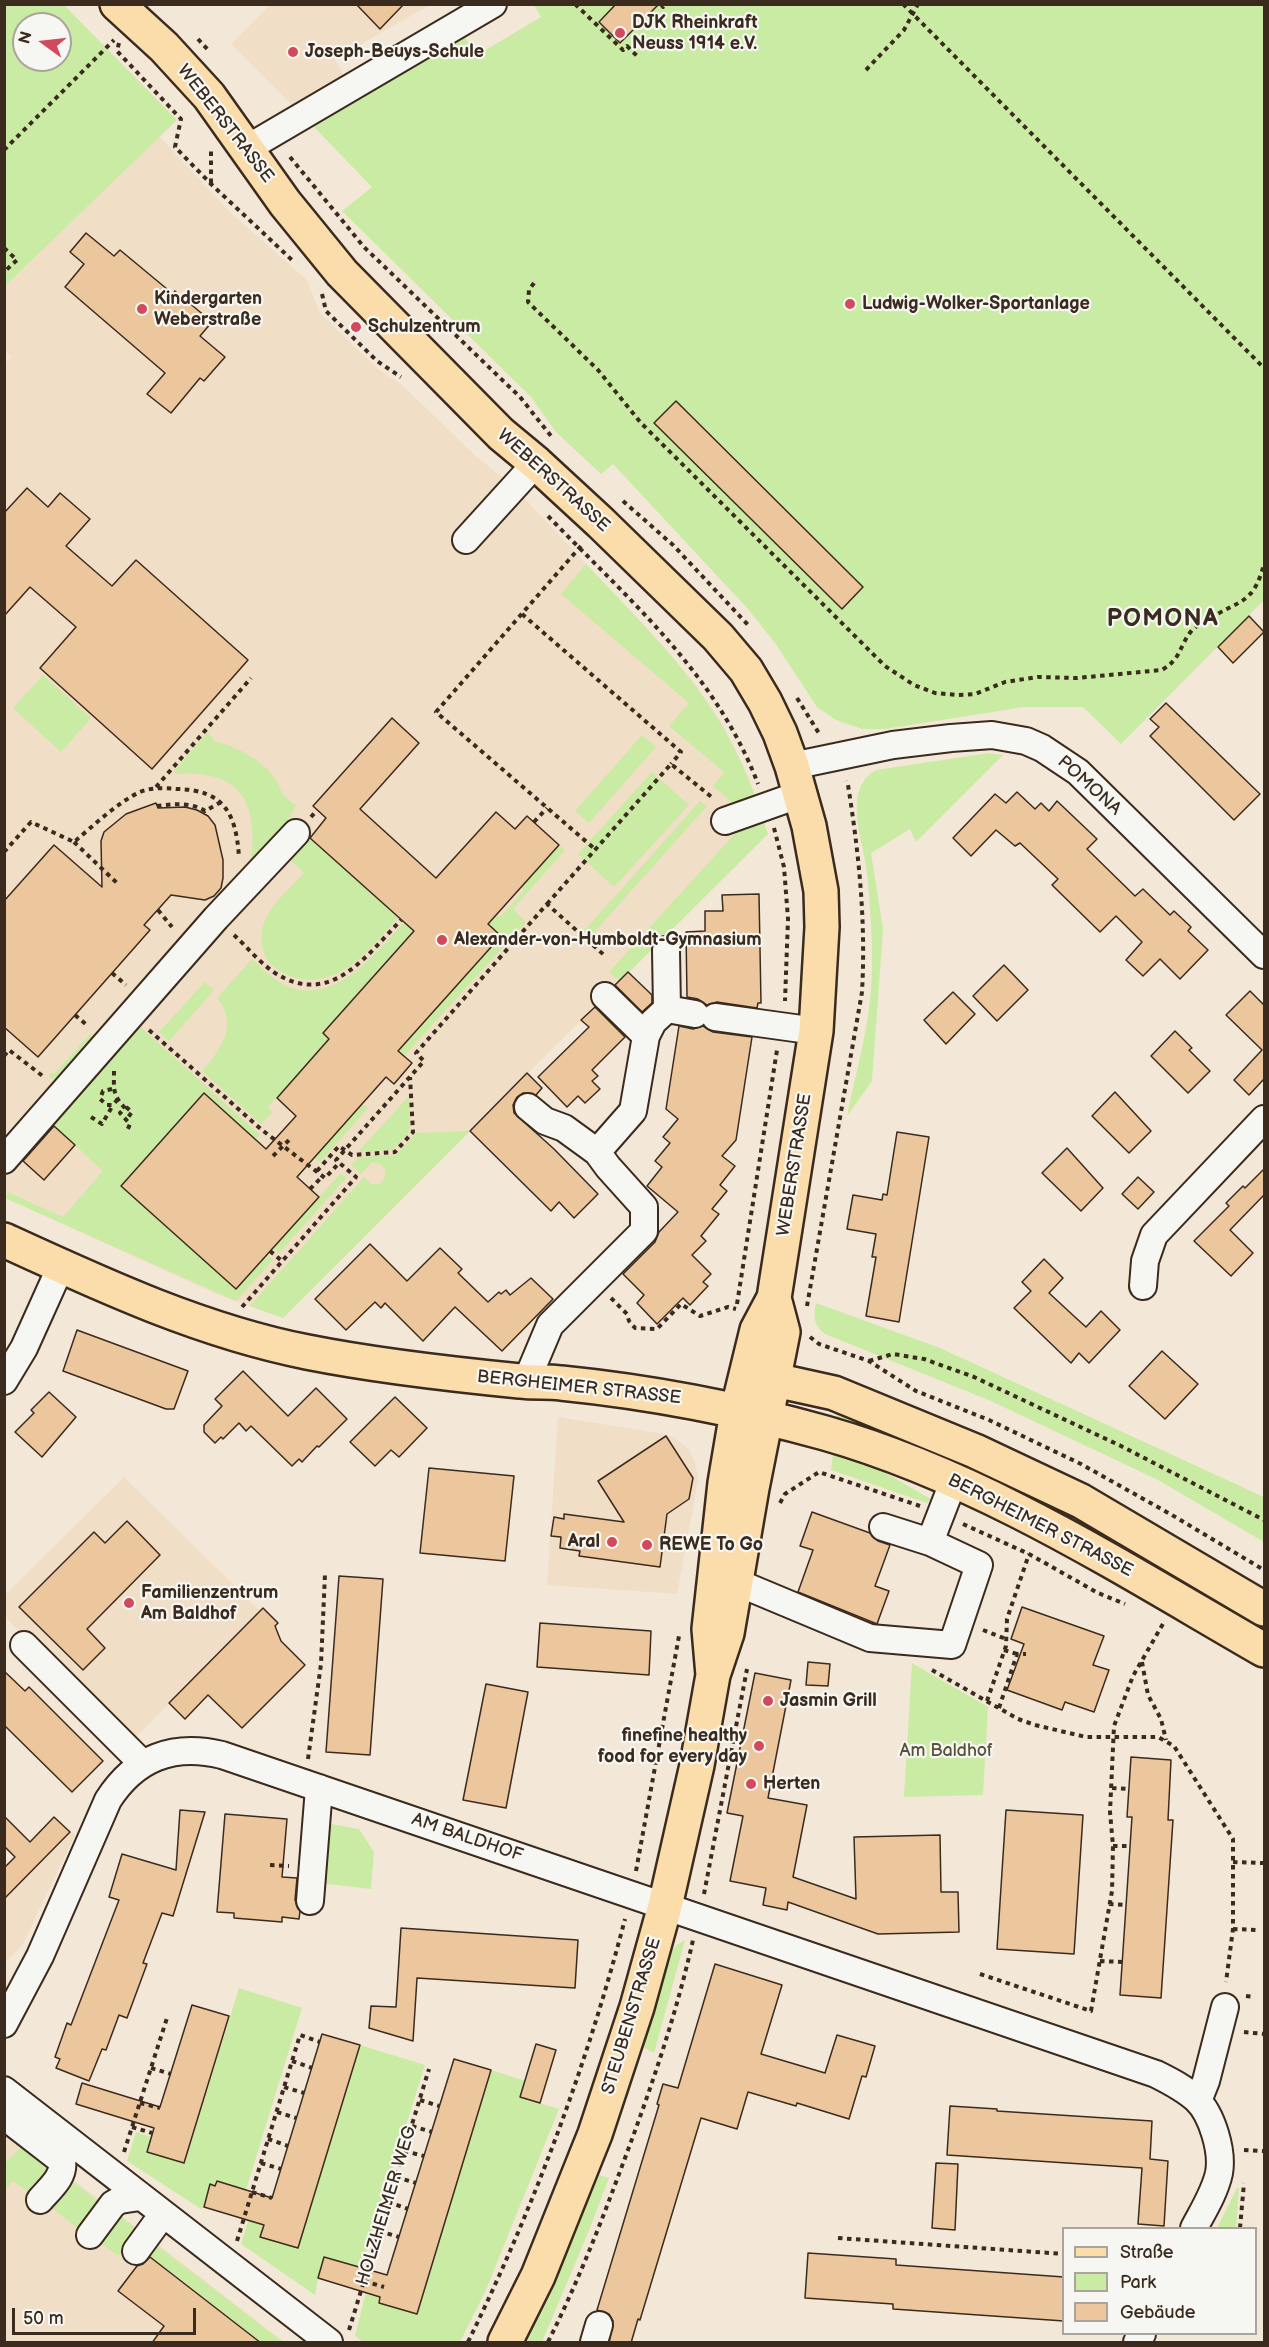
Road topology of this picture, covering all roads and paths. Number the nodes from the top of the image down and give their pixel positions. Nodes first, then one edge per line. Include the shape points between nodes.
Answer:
1 (117, 4) edge
2 (494, 4) edge
3 (575, 4) edge
4 (661, 4) edge
5 (666, 4) edge
6 (903, 4) edge
7 (918, 4) edge
8 (912, 14) junction
9 (638, 57) dead end
10 (866, 70) dead end
11 (259, 141) junction
12 (4, 150) edge
13 (4, 248) edge
14 (366, 249) junction
15 (299, 266) dead end
16 (4, 272) edge
17 (534, 283) dead end
18 (326, 285) junction
19 (1264, 368) edge
20 (406, 380) dead end
21 (536, 463) junction
22 (610, 510) junction
23 (466, 540) dead end
24 (579, 548) junction
25 (1264, 564) edge
26 (522, 614) junction
27 (753, 632) dead end
28 (251, 678) dead end
29 (793, 691) dead end
30 (832, 757) junction
31 (671, 764) junction
32 (796, 780) junction
33 (156, 788) junction
34 (221, 802) junction
35 (157, 806) dead end
36 (767, 806) junction
37 (547, 808) junction
38 (730, 819) joint
39 (534, 822) dead end
40 (296, 833) dead end
41 (74, 842) junction
42 (596, 850) junction
43 (4, 852) edge
44 (118, 884) dead end
45 (548, 904) junction
46 (158, 910) dead end
47 (223, 911) junction
48 (401, 920) dead end
49 (182, 925) dead end
50 (172, 927) junction
51 (165, 935) dead end
52 (666, 950) dead end
53 (604, 955) dead end
54 (1264, 956) edge
55 (131, 975) dead end
56 (117, 992) dead end
57 (605, 996) dead end
58 (667, 1009) junction
59 (132, 1015) junction
60 (95, 1018) dead end
61 (781, 1027) junction
62 (816, 1031) junction
63 (80, 1035) dead end
64 (646, 1036) junction
65 (108, 1043) junction
66 (4, 1056) edge
67 (50, 1070) dead end
68 (410, 1077) junction
69 (112, 1089) junction
70 (117, 1100) junction
71 (113, 1105) junction
72 (528, 1107) dead end
73 (125, 1108) junction
74 (91, 1117) dead end
75 (1264, 1119) edge
76 (126, 1120) junction
77 (127, 1131) dead end
78 (292, 1137) dead end
79 (283, 1146) junction
80 (345, 1150) junction
81 (597, 1152) junction
82 (273, 1156) dead end
83 (4, 1160) edge
84 (339, 1163) junction
85 (317, 1171) junction
86 (323, 1176) junction
87 (310, 1189) dead end
88 (4, 1240) edge
89 (270, 1251) dead end
90 (282, 1262) junction
91 (62, 1266) junction
92 (593, 1281) junction
93 (1143, 1286) dead end
94 (739, 1292) dead end
95 (774, 1298) junction
96 (736, 1308) dead end
97 (806, 1315) dead end
98 (222, 1330) junction
99 (810, 1336) dead end
100 (774, 1380) junction
101 (4, 1382) edge
102 (526, 1382) junction
103 (749, 1407) junction
104 (954, 1480) junction
105 (785, 1494) dead end
106 (940, 1514) junction
107 (1264, 1520) edge
108 (883, 1527) dead end
109 (930, 1542) junction
110 (1029, 1554) junction
111 (325, 1574) dead end
112 (736, 1582) junction
113 (1131, 1607) dead end
114 (1264, 1609) edge
115 (1156, 1617) dead end
116 (681, 1628) dead end
117 (24, 1645) dead end
118 (1004, 1650) junction
119 (1264, 1650) edge
120 (1017, 1654) junction
121 (1026, 1654) dead end
122 (1142, 1660) junction
123 (923, 1664) dead end
124 (713, 1676) junction
125 (987, 1701) junction
126 (999, 1708) junction
127 (1112, 1739) junction
128 (1166, 1740) junction
129 (143, 1764) junction
130 (312, 1786) junction
131 (1112, 1788) junction
132 (1129, 1789) dead end
133 (1113, 1846) junction
134 (1130, 1846) dead end
135 (1233, 1862) junction
136 (1263, 1863) dead end
137 (632, 1894) junction
138 (310, 1901) dead end
139 (1109, 1904) junction
140 (1126, 1905) dead end
141 (665, 1906) junction
142 (1233, 1929) junction
143 (1258, 1930) dead end
144 (1100, 1961) junction
145 (1122, 1962) dead end
146 (980, 1974) dead end
147 (1225, 2007) joint
148 (6, 2014) edge
149 (167, 2018) dead end
150 (320, 2042) dead end
151 (292, 2061) junction
152 (151, 2068) junction
153 (312, 2068) dead end
154 (429, 2069) dead end
155 (171, 2074) dead end
156 (284, 2087) junction
157 (4, 2090) edge
158 (304, 2094) dead end
159 (420, 2100) junction
160 (1198, 2101) junction
161 (140, 2102) junction
162 (439, 2106) dead end
163 (160, 2108) dead end
164 (277, 2112) junction
165 (4, 2116) edge
166 (296, 2118) dead end
167 (412, 2126) junction
168 (132, 2127) junction
169 (432, 2132) dead end
170 (152, 2133) dead end
171 (268, 2139) junction
172 (288, 2146) dead end
173 (404, 2151) junction
174 (424, 2156) dead end
175 (261, 2163) junction
176 (281, 2169) dead end
177 (1245, 2173) dead end
178 (396, 2177) junction
179 (116, 2178) junction
180 (416, 2183) dead end
181 (252, 2192) junction
182 (140, 2197) junction
183 (272, 2198) dead end
184 (40, 2200) dead end
185 (388, 2202) junction
186 (408, 2209) dead end
187 (163, 2214) junction
188 (1195, 2227) edge
189 (1240, 2227) edge
190 (379, 2231) junction
191 (90, 2235) dead end
192 (399, 2237) dead end
193 (838, 2238) dead end
194 (136, 2251) dead end
195 (1062, 2254) edge
196 (230, 2265) junction
197 (364, 2281) junction
198 (384, 2287) dead end
199 (339, 2337) edge
200 (468, 2343) edge
201 (505, 2343) edge

1 - 11 main road, WEBERSTRASSE
2 - 11 street
3 - 9 path via 623,50 627,46
4 - 5 path
6 - 8 path
7 - 8 path
8 - 10 path via 904,30
8 - 19 path
11 - 14 path
11 - 18 main road, WEBERSTRASSE
12 - 15 path via 117,40 117,51 181,119 176,147
13 - 16 path via 17,260
14 - 18 path
14 - 21 path via 520,397
17 - 25 path via 528,302 598,370 641,423 885,666 934,693 975,694 1005,682 1038,677 1077,678 1162,670 1173,663 1193,629 1245,601 1259,585
18 - 20 path via 326,311 377,361
18 - 21 main road, WEBERSTRASSE
21 - 22 main road, WEBERSTRASSE
21 - 23 street
21 - 24 path
22 - 24 path
22 - 27 path via 673,545
22 - 32 main road, WEBERSTRASSE via 746,670 780,733
24 - 26 path
24 - 36 path via 660,629 717,701 752,766
26 - 31 path via 681,752
26 - 37 path via 436,712
28 - 33 path
29 - 30 path
30 - 32 street, POMONA
30 - 54 street, POMONA via 893,745 992,735 1042,748 1078,772
30 - 97 path via 848,785 860,860 864,968 853,1054
31 - 38 path
31 - 42 path
32 - 36 street, POMONA
32 - 62 main road, WEBERSTRASSE via 817,859 821,891
33 - 34 path via 200,791
33 - 41 path via 127,800
34 - 35 path via 205,811 183,804
34 - 47 path via 235,827 238,846 238,887
36 - 38 street, POMONA
36 - 61 path via 784,867 788,919
37 - 39 path
37 - 42 path
40 - 47 street
41 - 43 path via 31,822
41 - 44 path
42 - 45 path
45 - 53 path
45 - 68 path via 416,1053 424,1061
46 - 50 path
47 - 48 path via 273,971 293,983 317,985 339,979 359,964
47 - 59 street
49 - 50 path
50 - 51 path
52 - 58 street
55 - 56 path
57 - 64 street
58 - 61 street
58 - 64 street via 653,1022
59 - 65 street
59 - 79 path
60 - 63 path
61 - 62 street
61 - 94 path
62 - 95 main road, WEBERSTRASSE
64 - 81 street via 633,1111
65 - 69 path via 115,1061
65 - 83 street
66 - 67 path via 9,1050 43,1078
68 - 80 path
68 - 80 path via 413,1132 401,1146 395,1152 352,1155
69 - 70 path
69 - 71 path via 103,1091 100,1099
70 - 71 path
70 - 73 path
71 - 74 path via 102,1124
72 - 81 street
73 - 76 path via 120,1113
73 - 76 path via 132,1112
75 - 93 street via 1154,1235 1145,1261
76 - 77 path via 130,1124
78 - 79 path
79 - 82 path
79 - 85 path
80 - 84 path via 336,1160
80 - 85 path via 339,1146
81 - 92 street via 644,1207 645,1225 640,1235
84 - 86 path
84 - 90 path via 356,1178
85 - 86 path
86 - 87 path
88 - 91 main road, BERGHEIMER STRASSE
89 - 90 path
90 - 98 path
91 - 98 main road, BERGHEIMER STRASSE
91 - 101 street
92 - 96 path via 627,1314 635,1328 657,1329 681,1304 700,1316
92 - 102 street via 549,1325
95 - 100 main road, WEBERSTRASSE via 783,1332
95 - 103 main road, WEBERSTRASSE via 757,1330
98 - 102 main road, BERGHEIMER STRASSE via 361,1362
99 - 107 path via 819,1344 869,1361 893,1354 924,1359 974,1377 1121,1446
100 - 103 main road, WEBERSTRASSE
100 - 114 main road, BERGHEIMER STRASSE via 834,1393 975,1451 1081,1501
102 - 103 main road, BERGHEIMER STRASSE via 556,1382
103 - 104 main road, BERGHEIMER STRASSE
103 - 112 main road, STEUBENSTRASSE
103 - 124 main road, STEUBENSTRASSE via 715,1558 709,1629
104 - 106 street
104 - 119 main road, BERGHEIMER STRASSE via 1063,1534
105 - 106 path via 819,1472
106 - 109 street
106 - 110 path
108 - 109 street
109 - 112 street via 979,1565 952,1645 870,1638
110 - 113 path
110 - 118 path via 1007,1619
111 - 130 path
112 - 124 main road, STEUBENSTRASSE via 727,1633
115 - 122 path via 1164,1621
116 - 137 path
117 - 129 street
118 - 120 path
118 - 125 path
120 - 121 path
120 - 126 path
122 - 127 path via 1124,1696
122 - 128 path via 1148,1695 1161,1719
123 - 125 path
124 - 141 main road, STEUBENSTRASSE
125 - 126 path
126 - 127 path via 1018,1719 1060,1732
127 - 128 path via 1150,1736
127 - 131 path
128 - 135 path via 1174,1746 1233,1839
129 - 130 street, AM BALDHOF via 184,1750 204,1751
129 - 148 street, AM BALDHOF via 129,1773 108,1800 40,1956
130 - 137 street, AM BALDHOF
130 - 138 street
131 - 132 path
131 - 133 path
133 - 134 path
133 - 139 path
135 - 136 path
135 - 142 path
137 - 141 street, AM BALDHOF
137 - 200 path via 608,1989 576,2086 527,2213
139 - 140 path
139 - 144 path
141 - 160 street, AM BALDHOF via 1156,2074
141 - 201 main road, STEUBENSTRASSE via 595,2134 538,2276
142 - 143 path
142 - 147 path
144 - 145 path
144 - 146 path via 1091,2011
147 - 160 street
149 - 152 path
150 - 151 path via 300,2036
151 - 153 path
151 - 156 path
152 - 155 path
152 - 161 path
154 - 159 path, HOLZHEIMER WEG
156 - 158 path
156 - 164 path
157 - 179 street
159 - 162 path
159 - 167 path, HOLZHEIMER WEG
160 - 188 street, AM BALDHOF via 1219,2149 1219,2171
161 - 163 path
161 - 168 path
164 - 166 path
164 - 171 path
165 - 184 street via 62,2161 61,2174
167 - 169 path
167 - 173 path, HOLZHEIMER WEG
168 - 170 path
168 - 179 path
171 - 172 path
171 - 175 path
173 - 174 path
173 - 178 path, HOLZHEIMER WEG
175 - 176 path
175 - 181 path
177 - 189 path
178 - 180 path
178 - 185 path, HOLZHEIMER WEG
179 - 182 street
181 - 183 path
181 - 196 path
182 - 187 street
182 - 191 street via 113,2204
185 - 186 path
185 - 190 path, HOLZHEIMER WEG
187 - 194 street
187 - 196 street
190 - 192 path
190 - 197 path, HOLZHEIMER WEG
193 - 195 path
196 - 199 street
197 - 198 path
197 - 199 path, HOLZHEIMER WEG

